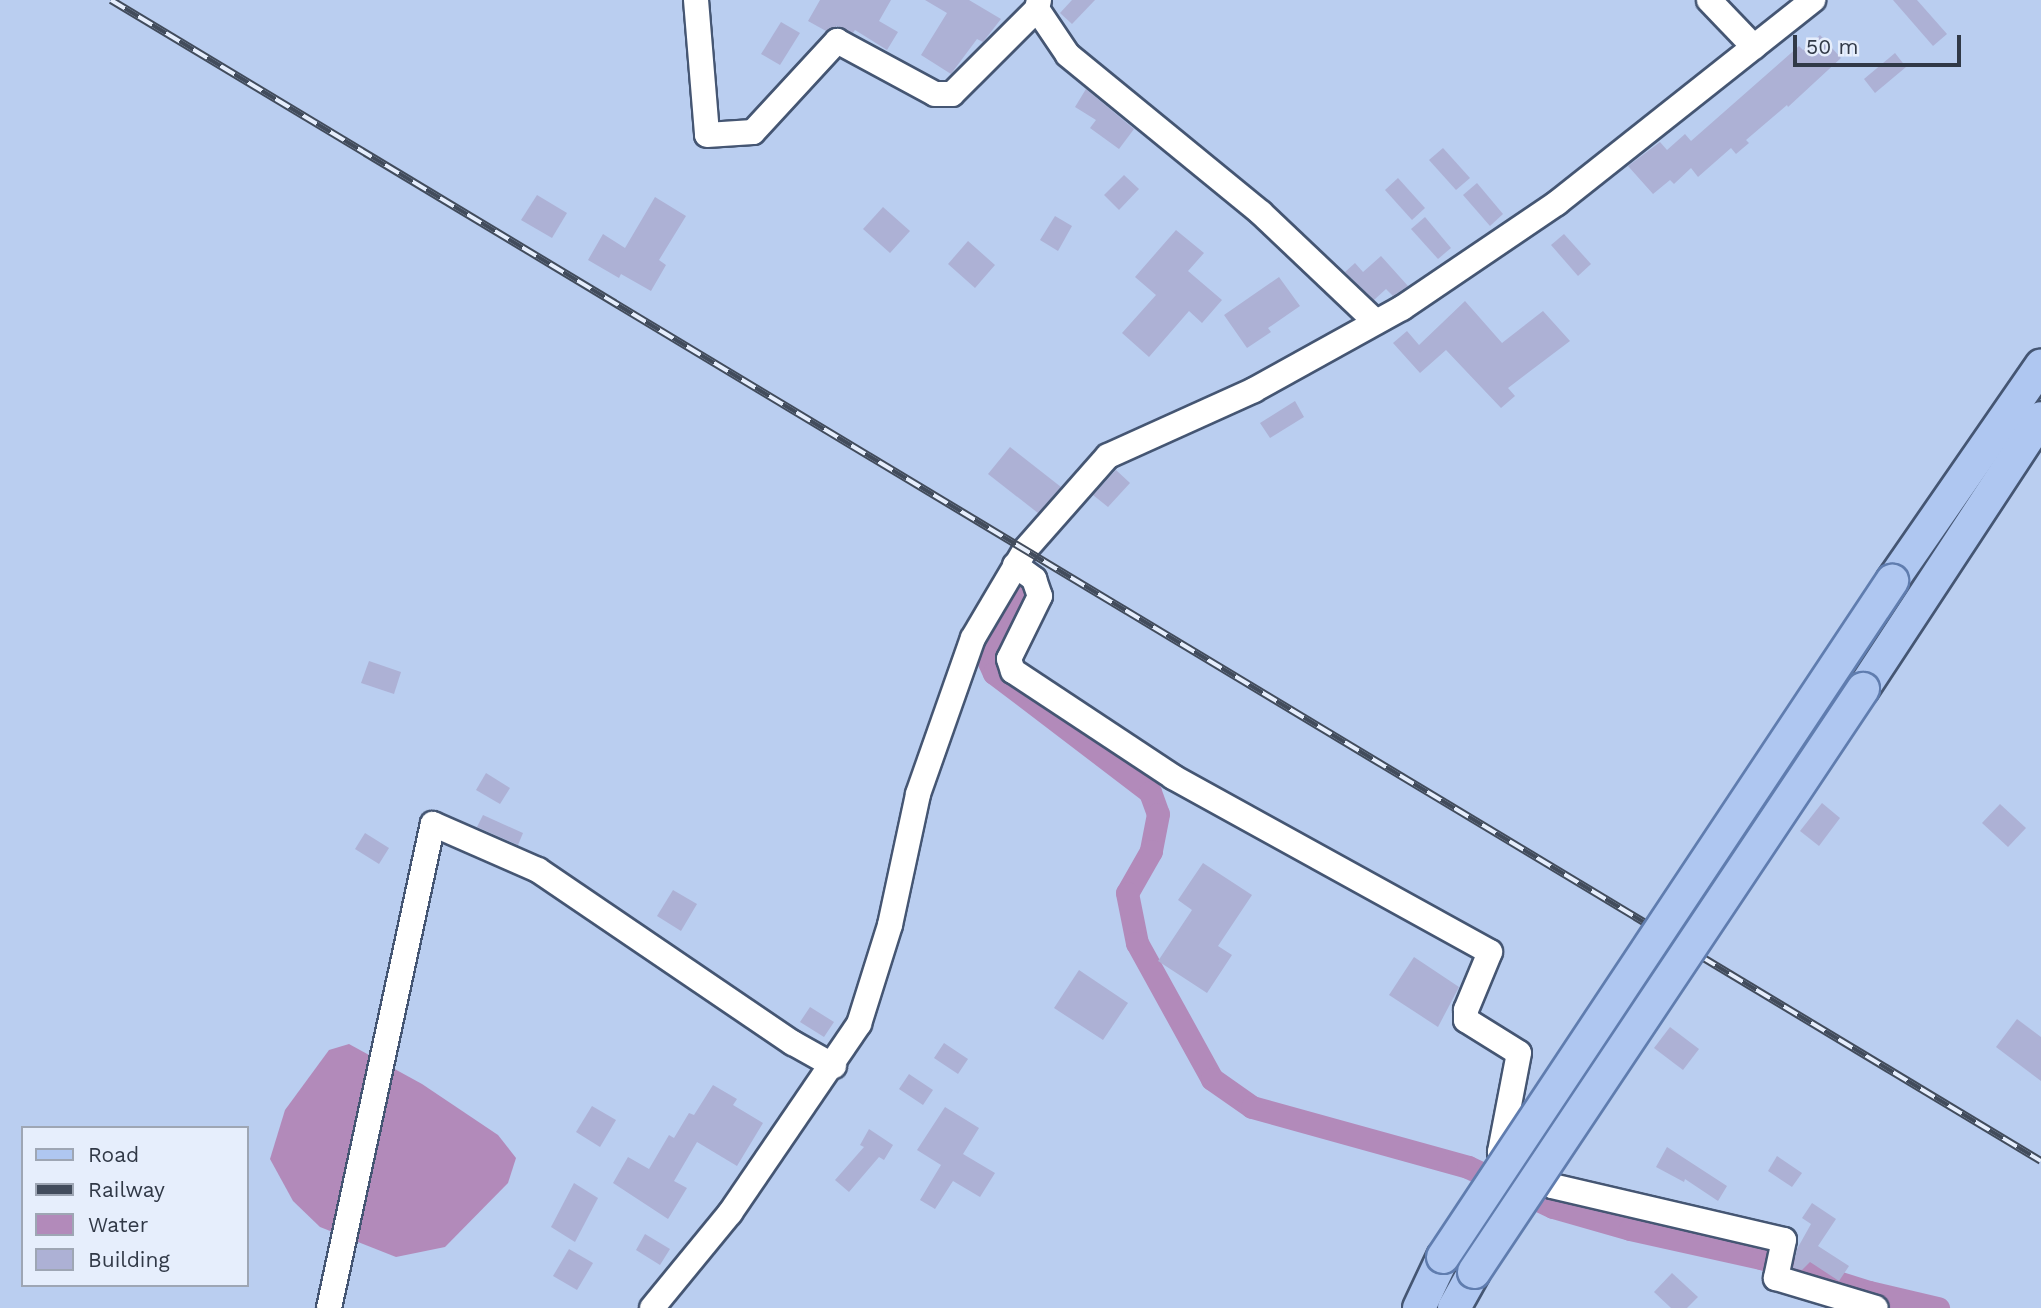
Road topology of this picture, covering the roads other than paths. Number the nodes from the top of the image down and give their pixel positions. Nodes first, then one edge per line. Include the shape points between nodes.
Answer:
1 (696, 0) edge
2 (1709, 0) edge
3 (1813, 0) edge
4 (1038, 5) edge
5 (1754, 47) junction
6 (1376, 322) junction
7 (2041, 366) edge
8 (2041, 418) edge
9 (1015, 565) junction
10 (834, 1066) junction
11 (332, 1308) edge
12 (345, 1308) edge
13 (652, 1308) edge
14 (1419, 1308) edge
15 (1454, 1308) edge
16 (1876, 1308) edge

1 - 4 street via 707,135 753,131 837,41 935,94 952,94
2 - 5 street
3 - 5 street
4 - 6 street via 1068,55 1261,213
5 - 6 street via 1557,203
6 - 9 street via 1254,390 1108,456
7 - 14 main road, bridge via 1892,581 1443,1257
8 - 15 main road, bridge
9 - 10 street via 973,638 918,794 890,925 859,1024
9 - 16 street via 1034,579 1040,596 1009,659 1013,671 1172,777 1490,952 1466,1020 1519,1053 1500,1152 1552,1186 1784,1240 1776,1278
10 - 11 street via 793,1044 538,870 433,824
10 - 13 street via 730,1213
11 - 12 street via 337,1304

